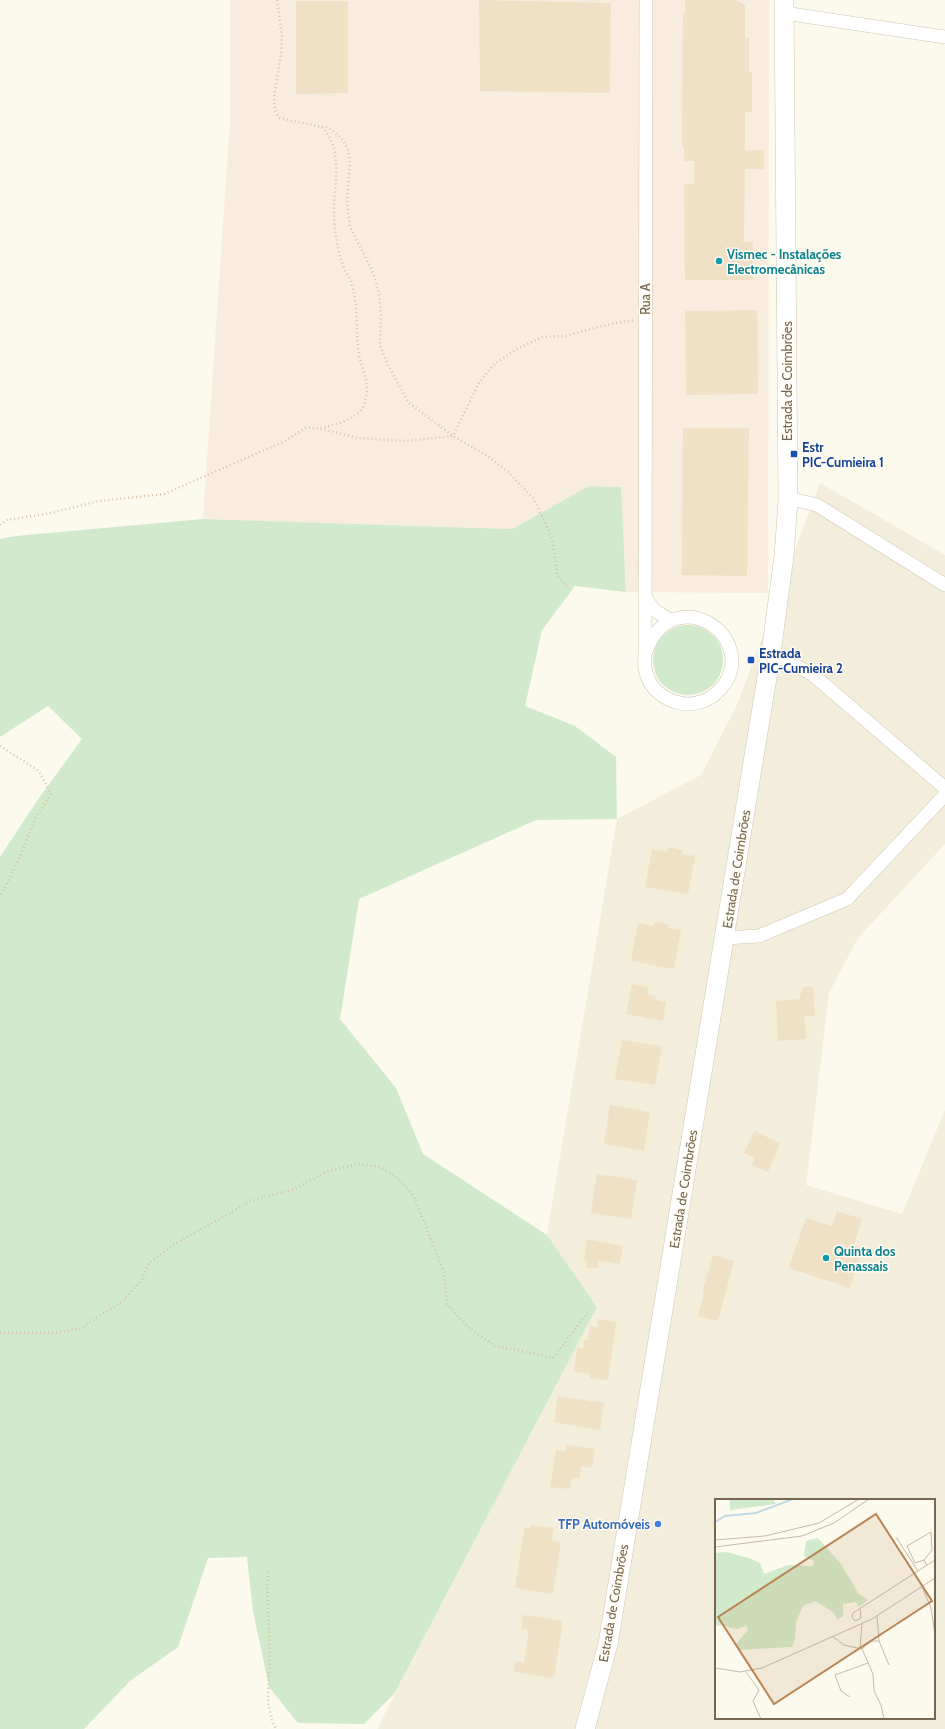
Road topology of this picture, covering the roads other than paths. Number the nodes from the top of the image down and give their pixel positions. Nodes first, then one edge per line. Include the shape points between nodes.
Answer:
1 (646, 0) edge
2 (784, 7) edge
3 (945, 37) edge
4 (788, 501) junction
5 (945, 586) edge
6 (645, 597) junction
7 (670, 620) junction
8 (771, 653) junction
9 (645, 654) junction
10 (945, 788) edge
11 (945, 795) edge
12 (724, 938) junction
13 (585, 1729) edge

1 - 6 street, Rua A
2 - 3 street
2 - 4 street, Estrada de Coimbrões
4 - 5 street via 796,500 817,505
4 - 8 street, Estrada de Coimbrões via 784,556
6 - 7 street via 654,610
6 - 9 street, Rua A
7 - 9 street via 658,628 649,640
7 - 9 street via 686,617 700,619 713,625 723,635 732,662 729,676 722,688 711,698 698,703 670,701 658,693 650,682 645,668
8 - 10 street via 812,674
8 - 12 street, Estrada de Coimbrões
11 - 12 street via 847,899 759,936
12 - 13 street, Estrada de Coimbrões via 608,1644

